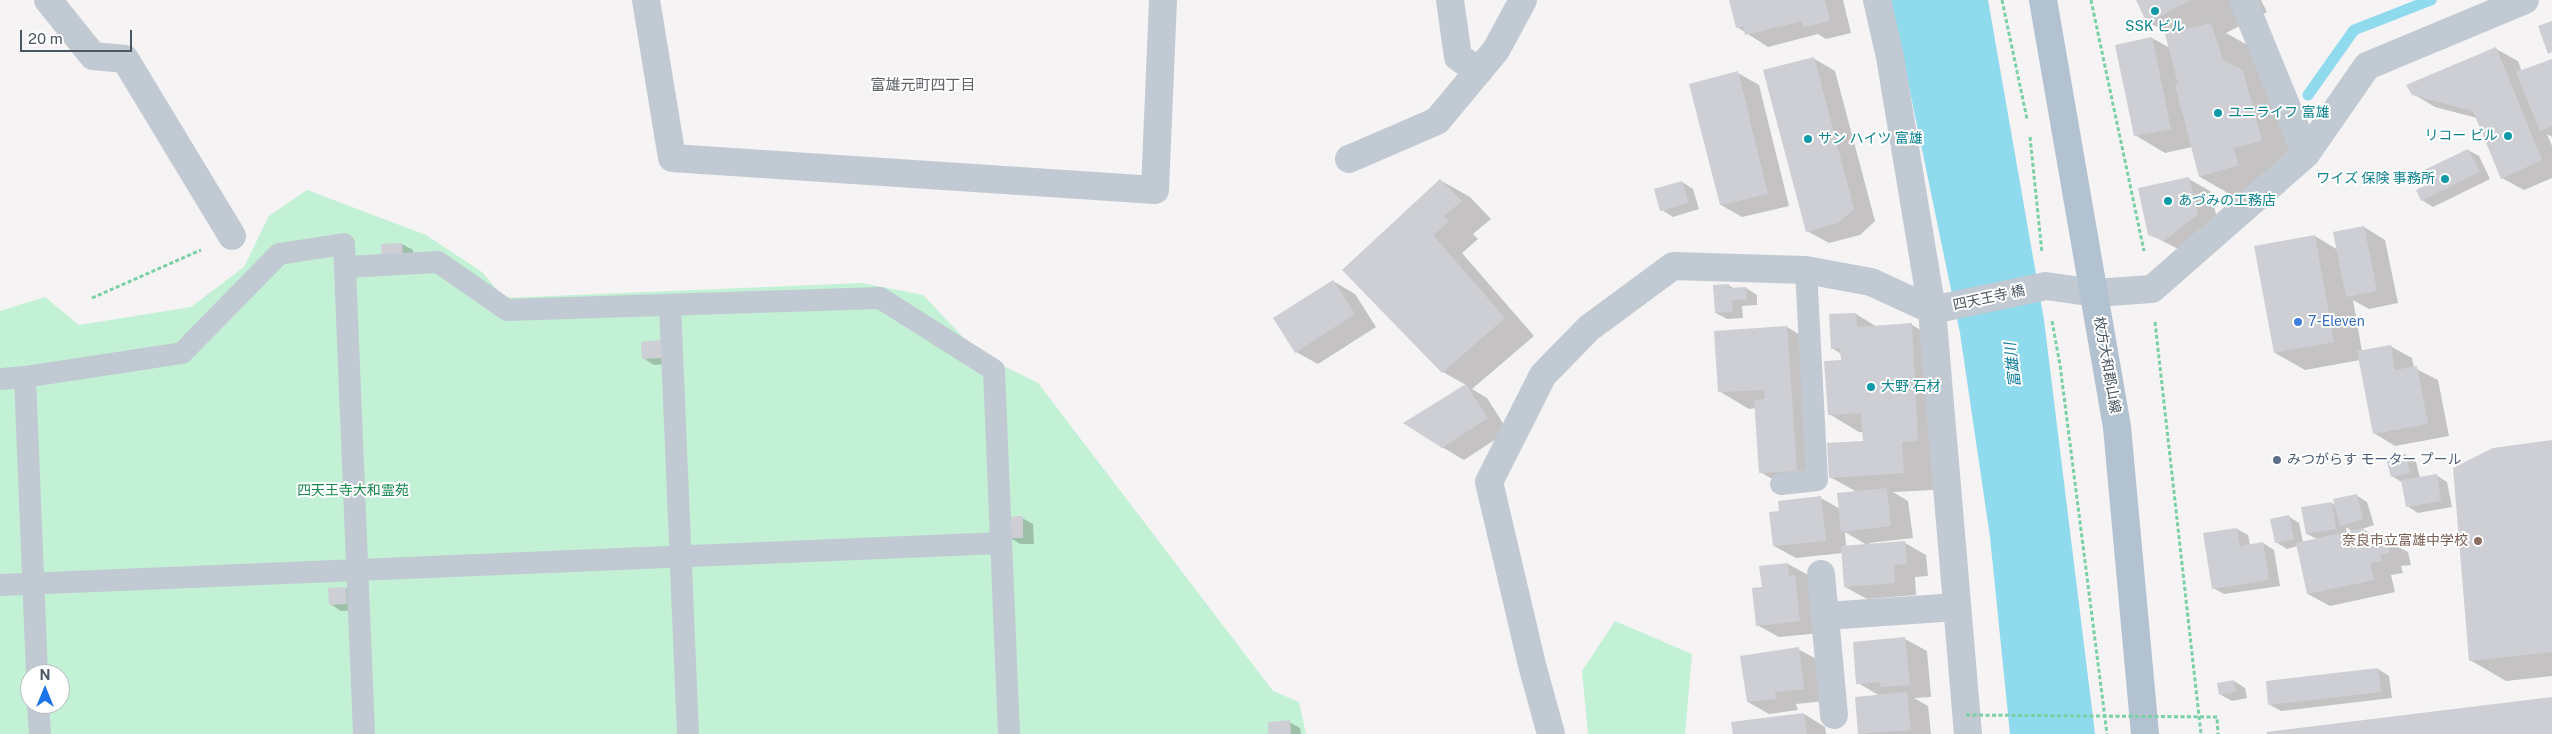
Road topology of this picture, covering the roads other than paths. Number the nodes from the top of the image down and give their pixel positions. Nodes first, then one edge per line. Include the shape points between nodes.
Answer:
1 (48, 0) edge
2 (646, 0) edge
3 (1163, 0) edge
4 (1450, 0) edge
5 (1522, 0) edge
6 (1878, 0) edge
7 (2043, 0) edge
8 (2243, 0) edge
9 (2525, 0) edge
10 (1479, 71) junction
11 (2306, 154) junction
12 (1349, 159) dead end
13 (232, 236) road end
14 (346, 267) junction
15 (1806, 270) junction
16 (2095, 294) junction
17 (670, 305) junction
18 (1932, 310) junction
19 (25, 377) junction
20 (0, 379) edge
21 (1781, 484) dead end
22 (1002, 542) junction
23 (680, 557) junction
24 (358, 571) junction
25 (1821, 574) dead end
26 (33, 584) junction
27 (0, 585) edge
28 (1956, 607) junction
29 (1826, 616) junction
30 (37, 664) edge
31 (39, 714) edge
32 (1834, 715) dead end
33 (1967, 724) edge
34 (40, 734) edge
35 (364, 734) edge
36 (688, 734) edge
37 (1009, 734) edge
38 (1551, 734) edge
39 (2145, 734) edge

1 - 13 street via 94,56 125,59
2 - 3 street via 672,158 1155,190
4 - 10 street via 1458,57
5 - 10 street via 1496,50
6 - 18 street
7 - 16 main road, 枚方大和郡山線
8 - 11 street
9 - 11 street via 2367,66
10 - 12 street via 1437,121
11 - 16 street via 2152,289
14 - 17 lane via 438,262 507,310
14 - 19 lane via 344,244 278,254 182,353
14 - 24 lane
15 - 18 street via 1871,282
15 - 21 lane via 1817,480
15 - 38 street via 1673,266 1589,328 1543,375 1489,482
16 - 18 street, 四天王寺 橋 via 2046,286
16 - 39 main road, 枚方大和郡山線 via 2117,427
17 - 22 lane via 880,298 994,370
17 - 23 lane
18 - 28 street
19 - 20 lane
19 - 26 lane
22 - 23 lane
22 - 37 lane
23 - 24 lane
23 - 36 lane
24 - 26 lane
24 - 35 lane
25 - 29 street
26 - 27 lane
26 - 30 lane
28 - 29 street
28 - 33 street
29 - 32 street
31 - 34 lane

